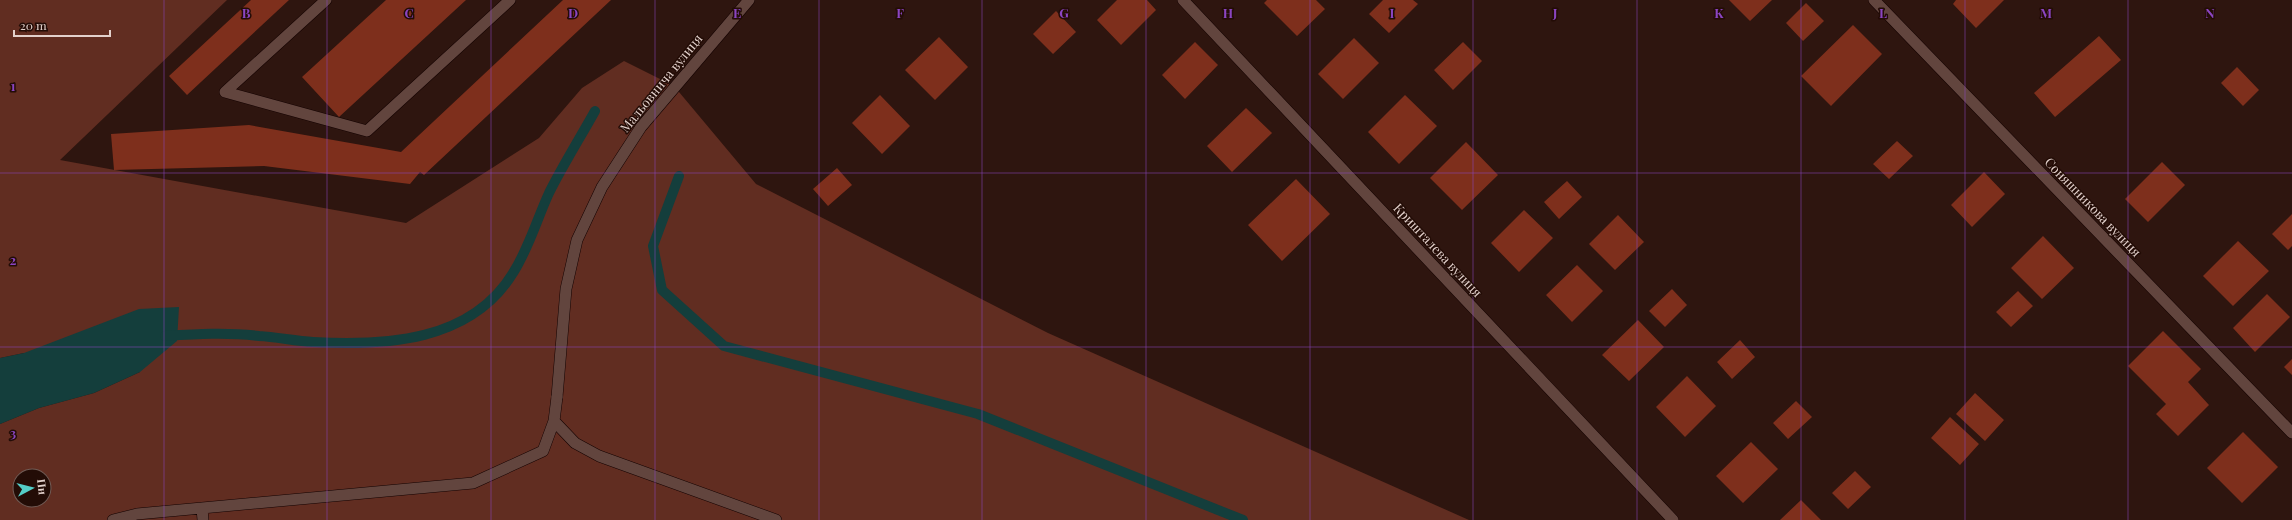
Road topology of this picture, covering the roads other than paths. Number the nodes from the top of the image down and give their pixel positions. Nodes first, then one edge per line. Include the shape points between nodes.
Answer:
1 (326, 0) edge
2 (510, 0) edge
3 (749, 0) edge
4 (1183, 0) edge
5 (1874, 0) edge
6 (554, 421) junction
7 (2292, 433) edge
8 (202, 508) junction
9 (113, 520) edge
10 (203, 520) edge
11 (776, 520) edge
12 (1673, 520) edge

1 - 2 street via 225,92 367,131
3 - 6 street, Мальовнича вулиця via 640,127 599,194 577,240 566,289
4 - 12 street, Кришталева вулиця
5 - 7 street, Соняшникова вулиця
6 - 8 street, Мальовнича вулиця via 543,451 472,483
6 - 11 street via 575,443 599,456
8 - 9 street, Мальовнича вулиця via 137,514
8 - 10 street

